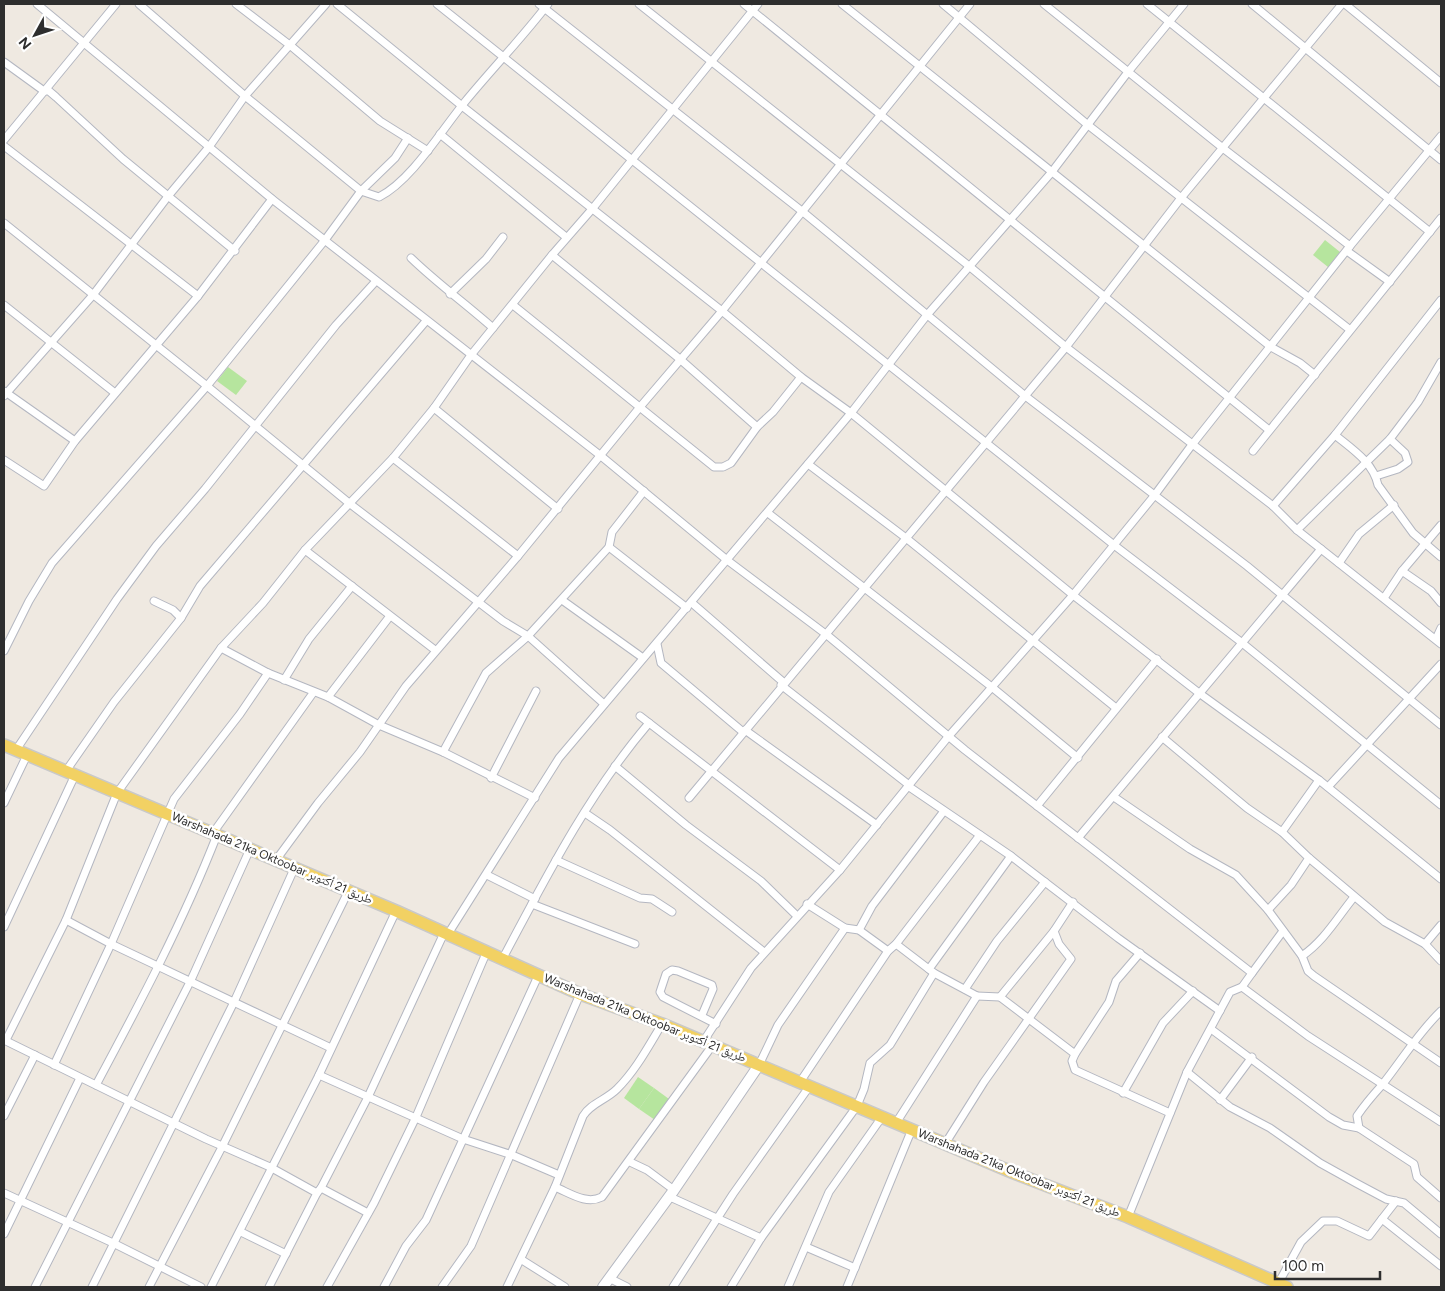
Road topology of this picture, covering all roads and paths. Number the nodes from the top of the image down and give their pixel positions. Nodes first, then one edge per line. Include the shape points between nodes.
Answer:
1 (36, 4) edge
2 (116, 4) edge
3 (139, 4) edge
4 (236, 4) edge
5 (326, 4) edge
6 (337, 4) edge
7 (437, 4) edge
8 (639, 4) edge
9 (744, 4) edge
10 (758, 4) edge
11 (842, 4) edge
12 (943, 4) edge
13 (970, 4) edge
14 (1044, 4) edge
15 (1147, 4) edge
16 (1184, 4) edge
17 (1252, 4) edge
18 (1344, 4) edge
19 (544, 5) edge
20 (752, 11) junction
21 (959, 17) junction
22 (1169, 22) junction
23 (84, 43) junction
24 (291, 46) junction
25 (1306, 48) junction
26 (503, 56) junction
27 (4, 62) edge
28 (711, 62) junction
29 (920, 66) junction
30 (1128, 72) junction
31 (1441, 83) edge
32 (44, 91) junction
33 (245, 96) junction
34 (1266, 98) junction
35 (462, 106) junction
36 (672, 109) junction
37 (881, 115) junction
38 (1088, 125) junction
39 (440, 134) junction
40 (1441, 136) edge
41 (408, 138) junction
42 (4, 140) edge
43 (4, 146) edge
44 (209, 147) junction
45 (1224, 149) junction
46 (428, 150) junction
47 (1429, 150) junction
48 (630, 160) junction
49 (1441, 160) edge
50 (842, 165) junction
51 (1052, 173) junction
52 (361, 191) junction
53 (169, 195) junction
54 (1182, 198) junction
55 (272, 199) junction
56 (1388, 199) junction
57 (593, 208) junction
58 (803, 212) junction
59 (1441, 218) edge
60 (1010, 220) junction
61 (4, 223) edge
62 (1430, 232) junction
63 (504, 237) dead end
64 (566, 237) junction
65 (325, 240) junction
66 (132, 244) junction
67 (1145, 246) junction
68 (1349, 248) junction
69 (235, 250) junction
70 (552, 254) junction
71 (412, 258) dead end
72 (762, 262) junction
73 (969, 266) junction
74 (376, 281) junction
75 (1390, 282) junction
76 (450, 294) junction
77 (93, 295) junction
78 (198, 296) junction
79 (1105, 296) junction
80 (1309, 299) junction
81 (1441, 300) edge
82 (4, 305) edge
83 (513, 305) junction
84 (722, 311) junction
85 (927, 315) junction
86 (426, 321) junction
87 (493, 328) junction
88 (1349, 329) junction
89 (50, 342) junction
90 (156, 346) junction
91 (1066, 347) junction
92 (1271, 347) junction
93 (471, 355) junction
94 (681, 360) junction
95 (1441, 362) edge
96 (889, 366) junction
97 (1315, 375) junction
98 (801, 377) junction
99 (207, 386) junction
100 (4, 393) edge
101 (115, 393) junction
102 (1024, 395) junction
103 (1229, 398) junction
104 (640, 407) junction
105 (434, 408) junction
106 (851, 413) junction
107 (255, 425) junction
108 (757, 427) junction
109 (1269, 430) junction
110 (1335, 435) junction
111 (1390, 440) junction
112 (75, 441) junction
113 (985, 441) junction
114 (1191, 446) junction
115 (1253, 450) dead end
116 (601, 456) junction
117 (393, 458) junction
118 (4, 460) edge
119 (1368, 463) junction
120 (808, 464) junction
121 (303, 466) junction
122 (1376, 476) junction
123 (945, 489) junction
124 (644, 491) junction
125 (1154, 496) junction
126 (349, 503) junction
127 (1394, 505) junction
128 (1273, 506) junction
129 (558, 509) junction
130 (768, 513) junction
131 (1441, 524) edge
132 (1297, 530) junction
133 (906, 538) junction
134 (1424, 544) junction
135 (1114, 545) junction
136 (609, 547) junction
137 (1321, 549) junction
138 (305, 550) junction
139 (518, 556) junction
140 (1441, 557) edge
141 (727, 560) junction
142 (1339, 563) junction
143 (1402, 571) junction
144 (352, 586) junction
145 (864, 587) junction
146 (1073, 595) junction
147 (1282, 596) junction
148 (1384, 598) junction
149 (562, 600) junction
150 (154, 601) dead end
151 (478, 602) junction
152 (1441, 603) edge
153 (689, 606) junction
154 (390, 616) junction
155 (181, 618) junction
156 (1441, 628) edge
157 (826, 635) junction
158 (528, 636) junction
159 (1439, 641) edge
160 (1032, 642) junction
161 (1240, 642) junction
162 (657, 644) junction
163 (221, 648) junction
164 (435, 650) junction
165 (4, 651) edge
166 (643, 658) junction
167 (1157, 659) junction
168 (1441, 664) edge
169 (268, 673) junction
170 (284, 680) junction
171 (782, 684) junction
172 (993, 688) junction
173 (536, 691) dead end
174 (313, 693) junction
175 (1199, 693) junction
176 (328, 697) junction
177 (1409, 700) junction
178 (604, 704) junction
179 (1116, 708) junction
180 (640, 716) dead end
181 (649, 723) junction
182 (379, 725) junction
183 (1441, 725) edge
184 (744, 731) junction
185 (948, 737) junction
186 (1162, 737) junction
187 (4, 745) edge
188 (1368, 745) junction
189 (22, 752) junction
190 (443, 752) junction
191 (1078, 758) junction
192 (615, 766) junction
193 (710, 771) junction
194 (70, 773) junction
195 (491, 778) junction
196 (1319, 780) junction
197 (909, 786) junction
198 (1328, 787) junction
199 (117, 793) junction
200 (1114, 797) junction
201 (534, 798) junction
202 (689, 798) dead end
203 (4, 803) edge
204 (1441, 805) edge
205 (1038, 806) junction
206 (944, 812) junction
207 (166, 813) junction
208 (585, 814) junction
209 (877, 825) junction
210 (1282, 832) junction
211 (215, 834) junction
212 (980, 835) junction
213 (1078, 838) junction
214 (250, 849) junction
215 (1011, 856) junction
216 (1309, 858) junction
217 (276, 860) junction
218 (556, 860) junction
219 (294, 869) junction
220 (840, 870) junction
221 (487, 875) junction
222 (1441, 879) edge
223 (1045, 882) junction
224 (348, 892) junction
225 (1354, 897) junction
226 (533, 901) junction
227 (1073, 902) junction
228 (808, 904) junction
229 (1268, 910) junction
230 (396, 912) junction
231 (672, 912) dead end
232 (797, 916) junction
233 (66, 920) junction
234 (1441, 925) edge
235 (4, 927) edge
236 (845, 928) junction
237 (859, 930) junction
238 (1054, 931) junction
239 (1283, 931) junction
240 (446, 934) junction
241 (111, 944) junction
242 (635, 944) dead end
243 (896, 944) junction
244 (1426, 944) junction
245 (487, 951) junction
246 (888, 951) junction
247 (764, 952) junction
248 (1140, 953) junction
249 (1302, 956) junction
250 (503, 958) junction
251 (1441, 960) edge
252 (159, 967) junction
253 (931, 971) junction
254 (1252, 973) junction
255 (539, 974) junction
256 (191, 980) junction
257 (1242, 987) junction
258 (965, 989) junction
259 (1193, 991) junction
260 (580, 994) junction
261 (977, 996) junction
262 (1000, 997) junction
263 (234, 1002) junction
264 (1220, 1011) junction
265 (1441, 1011) edge
266 (702, 1015) junction
267 (1030, 1020) junction
268 (662, 1024) junction
269 (716, 1024) junction
270 (282, 1025) junction
271 (1211, 1029) junction
272 (5, 1040) edge
273 (1412, 1043) junction
274 (708, 1044) junction
275 (331, 1048) junction
276 (1075, 1054) junction
277 (35, 1055) junction
278 (1252, 1057) junction
279 (1441, 1063) edge
280 (54, 1065) junction
281 (759, 1065) junction
282 (1187, 1072) junction
283 (319, 1075) junction
284 (80, 1078) junction
285 (805, 1084) junction
286 (1382, 1085) junction
287 (96, 1086) junction
288 (1123, 1093) junction
289 (368, 1097) junction
290 (1220, 1100) junction
291 (129, 1101) junction
292 (858, 1106) junction
293 (1170, 1113) junction
294 (4, 1116) edge
295 (416, 1117) junction
296 (882, 1117) junction
297 (1441, 1122) edge
298 (896, 1123) junction
299 (174, 1124) junction
300 (1359, 1128) junction
301 (912, 1129) junction
302 (1441, 1130) edge
303 (464, 1139) junction
304 (945, 1144) junction
305 (222, 1147) junction
306 (512, 1155) junction
307 (630, 1162) junction
308 (270, 1167) junction
309 (559, 1175) junction
310 (555, 1187) junction
311 (319, 1190) junction
312 (4, 1193) edge
313 (672, 1193) junction
314 (1441, 1198) edge
315 (20, 1201) junction
316 (1396, 1201) junction
317 (368, 1213) junction
318 (1128, 1217) junction
319 (717, 1219) junction
320 (1382, 1219) junction
321 (67, 1221) junction
322 (241, 1232) junction
323 (4, 1234) edge
324 (1441, 1234) edge
325 (761, 1238) junction
326 (113, 1243) junction
327 (806, 1247) junction
328 (286, 1254) junction
329 (522, 1260) junction
330 (1441, 1266) edge
331 (160, 1267) junction
332 (855, 1268) junction
333 (606, 1283) edge
334 (1280, 1286) edge
335 (35, 1287) edge
336 (92, 1287) edge
337 (150, 1287) edge
338 (201, 1287) edge
339 (211, 1287) edge
340 (269, 1287) edge
341 (326, 1287) edge
342 (384, 1287) edge
343 (442, 1287) edge
344 (507, 1287) edge
345 (564, 1287) edge
346 (627, 1287) edge
347 (673, 1287) edge
348 (731, 1287) edge
349 (788, 1287) edge
350 (847, 1287) edge

1 - 23 street
2 - 23 street
3 - 33 street
4 - 24 street
5 - 24 street
6 - 35 street
7 - 26 street
8 - 28 street
9 - 20 street
10 - 20 street
11 - 29 street
12 - 21 street
13 - 21 street
14 - 30 street
15 - 22 street
16 - 22 street
17 - 25 street
18 - 25 street
18 - 31 street
19 - 26 street
19 - 36 street
20 - 28 street
20 - 37 street
21 - 29 street
21 - 38 street
22 - 30 street
22 - 34 street
23 - 32 street
23 - 44 street
24 - 33 street
24 - 41 street via 380,121
25 - 34 street
25 - 47 street
26 - 35 street
26 - 48 street
27 - 32 street
28 - 36 street
28 - 50 street
29 - 37 street
29 - 51 street
30 - 38 street
30 - 45 street
32 - 42 street
32 - 53 street via 56,96 123,159
33 - 44 street
33 - 52 street
34 - 45 street
34 - 56 street
35 - 39 street
35 - 57 street
36 - 48 street
36 - 58 street
37 - 50 street
37 - 60 street
38 - 51 street
38 - 54 street
39 - 46 street
39 - 64 street
40 - 47 street
41 - 46 street
41 - 52 street via 395,158
43 - 66 street
44 - 53 street
44 - 55 street
45 - 54 street
45 - 68 street
46 - 52 street via 385,194 379,197
47 - 49 street
47 - 56 street
48 - 57 street
48 - 72 street
50 - 58 street
50 - 73 street
51 - 60 street
51 - 67 street
52 - 65 street
53 - 66 street
53 - 69 street
54 - 67 street
54 - 80 street
55 - 65 street
55 - 69 street
56 - 62 street
56 - 68 street
57 - 64 street
57 - 84 street
58 - 72 street
58 - 85 street
59 - 62 street
60 - 73 street
60 - 79 street
61 - 77 street
62 - 75 street
63 - 76 street
64 - 70 street
65 - 74 street
65 - 99 street
66 - 77 street
66 - 78 street
67 - 79 street
67 - 92 street
68 - 75 street
68 - 80 street
69 - 78 street
70 - 83 street
70 - 94 street
71 - 76 street
72 - 84 street
72 - 96 street
73 - 85 street
73 - 91 street
74 - 86 street
74 - 107 street
75 - 88 street
76 - 87 street
77 - 89 street
77 - 90 street
78 - 90 street
79 - 91 street
79 - 103 street
80 - 88 street
80 - 92 street
81 - 110 street
82 - 89 street
83 - 87 street
83 - 104 street
84 - 94 street
84 - 98 street
85 - 96 street
85 - 102 street
86 - 93 street
86 - 121 street
87 - 93 street
88 - 97 street
89 - 100 street
89 - 101 street
90 - 99 street
90 - 101 street
91 - 102 street
91 - 114 street
92 - 97 street
92 - 103 street
93 - 105 street
93 - 116 street
94 - 104 street
94 - 108 street
95 - 111 street via 1430,384
96 - 106 street
96 - 113 street
97 - 109 street
98 - 106 street
98 - 108 street
99 - 107 street
99 - 165 street via 52,563
100 - 112 street
101 - 112 street
102 - 113 street
102 - 125 street
103 - 109 street
103 - 114 street
104 - 108 street via 714,467 723,467 730,462
104 - 116 street
105 - 117 street
105 - 129 street
106 - 120 street
106 - 123 street
107 - 121 street
107 - 189 street via 156,546 108,611
109 - 115 street
110 - 119 street
110 - 128 street
111 - 119 street
111 - 122 street via 1405,453 1408,462
112 - 118 street via 44,486
113 - 123 street
113 - 135 street
114 - 125 street
114 - 128 street
116 - 124 street
116 - 129 street
117 - 126 street
117 - 139 street
119 - 122 street
119 - 132 street
120 - 130 street
120 - 133 street
121 - 126 street
121 - 155 street via 200,586
122 - 127 street via 1378,485
123 - 133 street
123 - 146 street
124 - 136 street via 612,532
124 - 141 street
125 - 135 street
125 - 147 street
126 - 138 street
126 - 151 street
127 - 134 street
127 - 142 street via 1359,534
128 - 132 street
129 - 139 street
130 - 141 street
130 - 145 street
131 - 134 street
132 - 137 street
133 - 145 street
133 - 160 street
134 - 140 street
134 - 143 street
135 - 146 street
135 - 161 street
136 - 149 street
136 - 153 street
137 - 142 street
137 - 147 street
138 - 144 street
138 - 163 street via 264,603
139 - 151 street
141 - 153 street
141 - 157 street
142 - 148 street
143 - 148 street
143 - 152 street via 1431,591
144 - 154 street
144 - 170 street via 309,639
145 - 157 street
145 - 172 street
146 - 160 street
146 - 167 street
147 - 161 street
147 - 177 street
148 - 159 street
149 - 158 street
149 - 166 street
150 - 155 street via 173,610
151 - 158 street
151 - 164 street
153 - 162 street
153 - 171 street
154 - 164 street
154 - 176 street
155 - 194 street via 114,702
156 - 159 street
157 - 171 street
157 - 185 street
158 - 178 street
158 - 190 street via 486,673
160 - 172 street
160 - 179 street
161 - 175 street
161 - 188 street
162 - 166 street
162 - 184 street via 661,663
163 - 169 street
163 - 199 street
164 - 182 street
166 - 178 street
167 - 175 street
167 - 179 street
168 - 177 street
169 - 170 street
169 - 207 street
170 - 174 street
171 - 184 street
171 - 197 street
172 - 185 street
172 - 191 street
173 - 195 street
174 - 176 street
174 - 211 street
175 - 186 street
175 - 196 street
176 - 182 street
177 - 183 street
177 - 188 street
178 - 201 street via 559,758
179 - 191 street
180 - 181 street
181 - 192 street
181 - 193 street
182 - 190 street
182 - 217 street
184 - 193 street
184 - 209 street
185 - 197 street
185 - 205 street
186 - 200 street
186 - 210 street via 1247,808
187 - 189 main road, Warshahada 21ka Oktoobar طريق 21 أكتوبر
188 - 198 street
188 - 204 street
189 - 194 main road, Warshahada 21ka Oktoobar طريق 21 أكتوبر
189 - 203 street
190 - 195 street
191 - 205 street
192 - 208 street
192 - 232 street via 761,881
193 - 202 street
193 - 220 street
194 - 199 main road, Warshahada 21ka Oktoobar طريق 21 أكتوبر
194 - 235 street
195 - 201 street
196 - 198 street
196 - 210 street
197 - 206 street
197 - 209 street
198 - 222 street
199 - 207 main road, Warshahada 21ka Oktoobar طريق 21 أكتوبر
199 - 233 street
200 - 213 street
200 - 229 street via 1190,849 1236,875
201 - 221 street
205 - 213 street
206 - 212 street
206 - 237 street via 872,906
207 - 211 main road, Warshahada 21ka Oktoobar طريق 21 أكتوبر
207 - 241 street
208 - 218 street
208 - 247 street via 610,830
209 - 220 street
210 - 216 street
211 - 214 main road, Warshahada 21ka Oktoobar طريق 21 أكتوبر
211 - 252 street via 199,880
212 - 215 street
212 - 243 street
213 - 254 street
214 - 217 main road, Warshahada 21ka Oktoobar طريق 21 أكتوبر
214 - 256 street
215 - 223 street
215 - 253 street
216 - 225 street
216 - 229 street via 1291,885
217 - 219 main road, Warshahada 21ka Oktoobar طريق 21 أكتوبر
218 - 226 street
218 - 231 street via 640,898 652,899
219 - 224 main road, Warshahada 21ka Oktoobar طريق 21 أكتوبر
219 - 263 street
220 - 228 street
221 - 226 street
221 - 240 street
223 - 227 street
223 - 258 street via 997,941
224 - 230 main road, Warshahada 21ka Oktoobar طريق 21 أكتوبر
224 - 270 street
225 - 244 street via 1385,922
225 - 249 street via 1322,940
226 - 242 street
226 - 250 street
227 - 238 street
227 - 248 street
228 - 232 street
228 - 236 street
229 - 239 street
230 - 240 main road, Warshahada 21ka Oktoobar طريق 21 أكتوبر
230 - 275 street
232 - 247 street
233 - 241 street
233 - 272 street
234 - 244 street
236 - 237 street
236 - 281 street via 778,1025
237 - 246 street
238 - 262 street
238 - 267 street via 1071,959
239 - 249 street
239 - 254 street
240 - 245 main road, Warshahada 21ka Oktoobar طريق 21 أكتوبر
240 - 289 street
241 - 252 street
241 - 280 street
243 - 246 street
243 - 253 street
244 - 251 street
245 - 250 main road, Warshahada 21ka Oktoobar طريق 21 أكتوبر
245 - 295 street
246 - 285 street
247 - 269 street via 735,990
248 - 259 street
248 - 276 street via 1116,981 1109,1002
249 - 273 street via 1308,971 1314,976
250 - 255 main road, Warshahada 21ka Oktoobar طريق 21 أكتوبر
252 - 256 street
252 - 287 street
253 - 258 street
253 - 292 street via 890,1045 870,1063
254 - 257 street
255 - 260 main road, Warshahada 21ka Oktoobar طريق 21 أكتوبر
255 - 303 street
256 - 263 street
256 - 291 street
257 - 264 street via 1230,992
257 - 286 street
258 - 261 street
259 - 264 street
259 - 288 street via 1163,1023
260 - 268 main road, Warshahada 21ka Oktoobar طريق 21 أكتوبر
260 - 306 street
261 - 262 street
261 - 298 street
262 - 267 street
263 - 270 street
263 - 299 street
264 - 271 street
265 - 273 street
266 - 266 street via 663,997 660,992 666,974 678,971 712,985
266 - 269 street
267 - 276 street
267 - 304 street via 984,1082
268 - 274 main road, Warshahada 21ka Oktoobar طريق 21 أكتوبر
268 - 309 street via 630,1076 612,1094 588,1109
269 - 274 street
270 - 275 street
270 - 305 street
271 - 278 street
271 - 282 street
272 - 277 street
273 - 279 street
273 - 286 street
274 - 281 main road, Warshahada 21ka Oktoobar طريق 21 أكتوبر
274 - 307 street
275 - 283 street
276 - 288 street via 1072,1061 1075,1070
277 - 280 street
277 - 294 street
278 - 290 street
278 - 300 street via 1329,1117 1343,1125
280 - 284 street
281 - 285 main road, Warshahada 21ka Oktoobar طريق 21 أكتوبر
281 - 313 street
282 - 290 street
282 - 293 street
283 - 289 street
283 - 308 street
284 - 287 street
284 - 315 street
285 - 292 main road, Warshahada 21ka Oktoobar طريق 21 أكتوبر
285 - 319 street
286 - 297 street
286 - 300 street via 1357,1116
287 - 291 street
288 - 293 street
289 - 295 street
289 - 311 street
290 - 316 street via 1270,1128 1320,1163 1386,1199
291 - 299 street
291 - 321 street
292 - 296 main road, Warshahada 21ka Oktoobar طريق 21 أكتوبر
292 - 325 street
293 - 318 street
295 - 303 street
295 - 317 street
296 - 298 main road, Warshahada 21ka Oktoobar طريق 21 أكتوبر
296 - 327 street via 829,1192
297 - 302 street
298 - 301 main road, Warshahada 21ka Oktoobar طريق 21 أكتوبر
299 - 305 street
299 - 326 street
300 - 314 street via 1414,1164 1417,1177
301 - 304 main road, Warshahada 21ka Oktoobar طريق 21 أكتوبر
301 - 332 street
303 - 306 street
303 - 342 street via 426,1220 406,1246
304 - 318 main road, Warshahada 21ka Oktoobar طريق 21 أكتوبر
305 - 308 street
305 - 331 street
306 - 309 street
306 - 343 street via 471,1246
307 - 310 street via 596,1201 579,1198
307 - 313 street via 647,1170
308 - 311 street
308 - 322 street
309 - 310 street
310 - 329 street
311 - 317 street
311 - 328 street
312 - 315 street
313 - 319 street
313 - 333 street
315 - 321 street
315 - 323 street
316 - 320 street
316 - 324 street via 1404,1203
317 - 341 street
318 - 334 main road, Warshahada 21ka Oktoobar طريق 21 أكتوبر
319 - 325 street
319 - 347 street
320 - 330 street
320 - 334 street via 1369,1236 1337,1221 1323,1221 1301,1242
321 - 326 street
321 - 335 street
322 - 328 street
322 - 339 street
325 - 348 street
326 - 331 street
326 - 336 street
327 - 332 street
327 - 349 street
328 - 340 street
329 - 344 street
329 - 345 street
331 - 337 street
331 - 338 street
332 - 350 street
333 - 346 street

